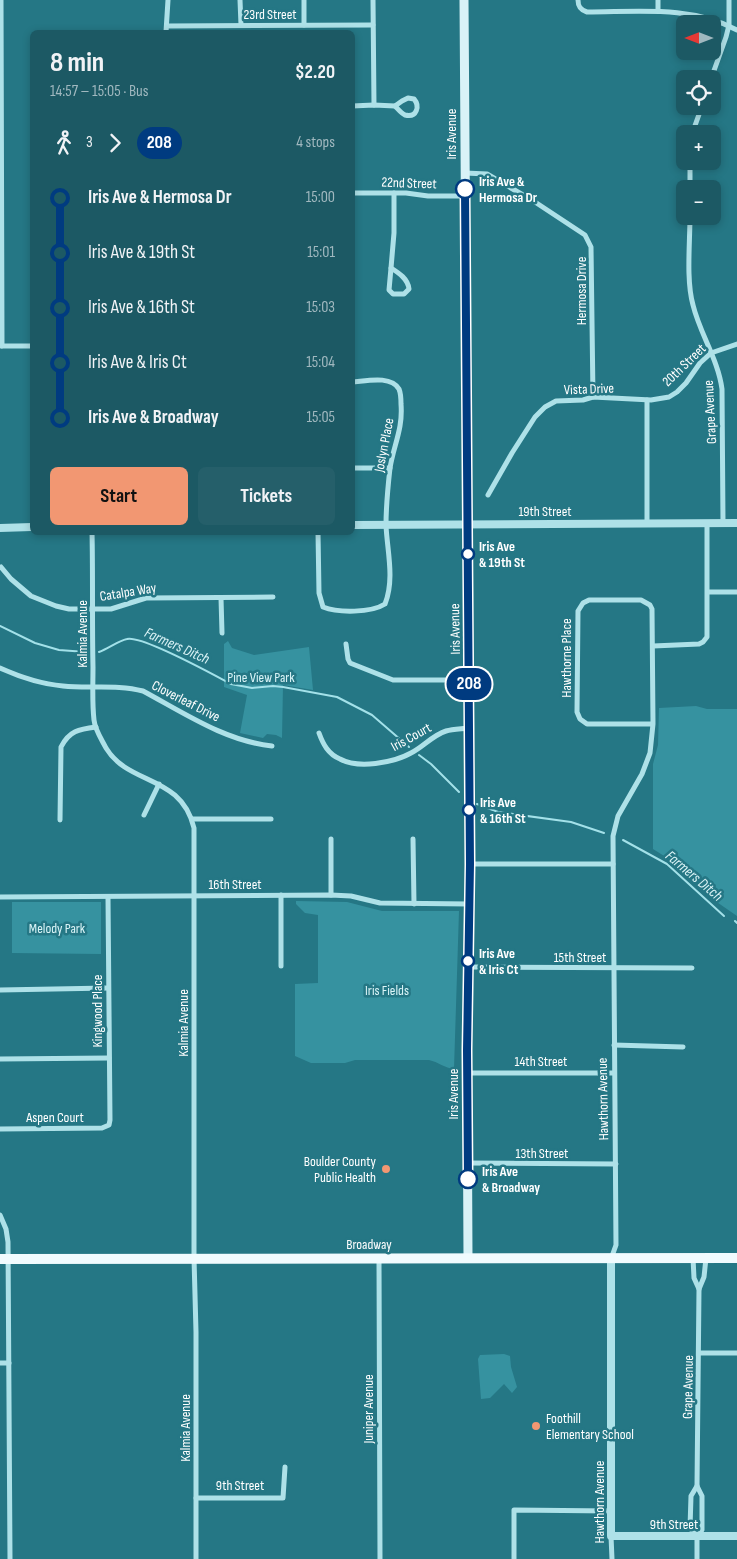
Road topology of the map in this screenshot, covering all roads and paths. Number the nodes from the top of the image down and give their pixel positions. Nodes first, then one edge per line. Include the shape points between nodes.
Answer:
1 (1, 0) edge
2 (168, 0) edge
3 (240, 0) edge
4 (304, 0) edge
5 (373, 0) edge
6 (464, 0) edge
7 (578, 0) edge
8 (658, 0) edge
9 (729, 0) edge
10 (658, 11) junction
11 (241, 25) junction
12 (304, 25) junction
13 (373, 25) junction
14 (729, 25) junction
15 (168, 26) junction
16 (167, 30) edge
17 (737, 30) edge
18 (1, 54) edge
19 (714, 70) edge
20 (374, 105) junction
21 (355, 106) edge
22 (395, 106) dead end
23 (465, 173) junction
24 (355, 193) edge
25 (394, 193) junction
26 (465, 196) junction
27 (690, 225) edge
28 (391, 268) junction
29 (737, 344) edge
30 (1, 346) edge
31 (30, 346) edge
32 (711, 353) junction
33 (355, 382) edge
34 (593, 397) junction
35 (647, 400) junction
36 (355, 468) edge
37 (390, 468) junction
38 (488, 495) dead end
39 (647, 523) junction
40 (707, 523) junction
41 (723, 523) junction
42 (737, 523) edge
43 (355, 524) edge
44 (386, 524) junction
45 (468, 524) junction
46 (0, 528) edge
47 (30, 528) edge
48 (92, 535) edge
49 (318, 535) edge
50 (1, 567) edge
51 (708, 592) junction
52 (737, 592) edge
53 (273, 597) dead end
54 (221, 598) junction
55 (93, 608) junction
56 (222, 633) dead end
57 (346, 644) dead end
58 (653, 646) junction
59 (0, 668) edge
60 (469, 680) junction
61 (93, 687) junction
62 (654, 724) junction
63 (96, 727) junction
64 (469, 728) junction
65 (319, 733) dead end
66 (272, 746) dead end
67 (159, 784) junction
68 (144, 815) dead end
69 (192, 819) junction
70 (271, 819) dead end
71 (60, 820) dead end
72 (330, 839) dead end
73 (413, 839) dead end
74 (470, 864) junction
75 (613, 864) junction
76 (194, 895) junction
77 (281, 895) junction
78 (331, 895) junction
79 (0, 897) edge
80 (108, 897) junction
81 (414, 904) junction
82 (469, 904) junction
83 (281, 966) dead end
84 (468, 968) junction
85 (614, 968) junction
86 (692, 968) dead end
87 (108, 988) junction
88 (0, 990) edge
89 (614, 1045) junction
90 (683, 1047) dead end
91 (109, 1058) junction
92 (0, 1059) edge
93 (467, 1073) junction
94 (614, 1073) junction
95 (109, 1125) joint
96 (0, 1129) edge
97 (468, 1163) junction
98 (616, 1164) junction
99 (0, 1215) edge
100 (194, 1258) junction
101 (379, 1258) junction
102 (468, 1258) junction
103 (694, 1258) junction
104 (706, 1258) junction
105 (737, 1258) edge
106 (4, 1259) edge
107 (611, 1259) junction
108 (699, 1289) junction
109 (700, 1353) junction
110 (737, 1353) edge
111 (0, 1363) edge
112 (9, 1363) junction
113 (285, 1467) dead end
114 (697, 1486) junction
115 (196, 1498) junction
116 (611, 1510) junction
117 (611, 1536) junction
118 (697, 1536) junction
119 (737, 1536) edge
120 (10, 1559) edge
121 (196, 1559) edge
122 (380, 1559) edge
123 (514, 1559) edge
124 (612, 1559) edge
125 (697, 1559) edge

1 - 18 street
2 - 15 street
3 - 11 street
4 - 12 street
5 - 13 street
6 - 23 main road, Iris Avenue
7 - 10 street via 581,10 586,12
8 - 10 street
9 - 14 street
10 - 14 street via 688,13
11 - 12 street, 23rd Street
11 - 15 street, 23rd Street
12 - 13 street, 23rd Street
13 - 20 street
14 - 17 street
14 - 19 street
15 - 16 street
18 - 30 street
20 - 21 street
20 - 22 street
23 - 26 main road, Iris Avenue
23 - 34 street, Hermosa Drive via 492,177 580,231 589,240 592,256
24 - 25 street, 22nd Street
25 - 26 street, 22nd Street
25 - 28 street
26 - 45 main road, Iris Avenue
27 - 32 street, Grape Avenue via 690,291
28 - 28 street via 389,290 393,294 404,294 409,289 408,283
29 - 32 street, 20th Street
30 - 31 street
32 - 35 street, 20th Street via 677,392 660,400
32 - 41 street, Grape Avenue via 722,389
33 - 37 street, Joslyn Place via 389,381 401,394 401,430
34 - 35 street, Vista Drive
34 - 38 street, Vista Drive via 556,401 539,412
35 - 39 street
36 - 37 street
37 - 44 street, Joslyn Place
39 - 40 street, 19th Street
39 - 45 street, 19th Street
40 - 41 street, 19th Street
40 - 51 street
41 - 42 street, 19th Street
43 - 44 street, 19th Street
44 - 45 street, 19th Street
44 - 49 street, Joslyn Place via 388,596 378,609 335,610 323,607 319,593
45 - 60 main road, Iris Avenue
46 - 47 street
48 - 55 street, Kalmia Avenue
50 - 55 street, Catalpa Way via 20,588 43,602 69,609
51 - 52 street
51 - 58 street via 708,634 704,642
53 - 54 street, Catalpa Way
54 - 55 street, Catalpa Way via 146,598 120,607
54 - 56 street
55 - 61 street, Kalmia Avenue
57 - 60 street via 350,663 387,679
58 - 62 street, Hawthorn Avenue
58 - 62 street, Hawthorne Place via 652,610 646,602 589,600 580,606 579,717 587,724
59 - 61 street, Cloverleaf Drive via 46,684
60 - 64 main road, Iris Avenue
61 - 63 street, Kalmia Avenue
61 - 66 street, Cloverleaf Drive via 143,691 226,735
62 - 75 street, Hawthorn Avenue via 650,753 642,774 614,826
63 - 67 street, Kalmia Avenue via 114,758
63 - 71 street via 70,734 61,747
64 - 65 street, Iris Court via 448,730 410,754 375,763 340,760 325,747
64 - 74 main road, Iris Avenue
67 - 68 street
67 - 69 street, Kalmia Avenue via 181,800
69 - 70 street
69 - 76 street, Kalmia Avenue
72 - 78 street
73 - 81 street
74 - 75 street
74 - 82 main road, Iris Avenue
75 - 85 street, Hawthorn Avenue
76 - 77 street, 16th Street
76 - 80 street, 16th Street
76 - 100 street, Kalmia Avenue
77 - 78 street, 16th Street
77 - 83 street
78 - 81 street, 16th Street via 351,896 380,904
79 - 80 street, 16th Street
80 - 87 street, Kingwood Place
81 - 82 street, 16th Street
82 - 84 main road, Iris Avenue
84 - 85 street, 15th Street
84 - 93 main road, Iris Avenue
85 - 86 street, 15th Street
85 - 89 street, Hawthorn Avenue
87 - 88 street
87 - 91 street, Kingwood Place
89 - 90 street
89 - 94 street, Hawthorn Avenue
91 - 92 street
91 - 95 street, Kingwood Place
93 - 94 street, 14th Street
93 - 97 main road, Iris Avenue
94 - 98 street, Hawthorn Avenue
95 - 96 street, Aspen Court via 102,1128
97 - 98 street, 13th Street
97 - 102 main road, Iris Avenue
98 - 107 street, Hawthorn Avenue via 616,1245
99 - 106 street via 8,1242
100 - 101 main road, Broadway
100 - 106 main road, Broadway
100 - 115 street, Kalmia Avenue
101 - 102 main road, Broadway
101 - 122 street, Juniper Avenue
102 - 107 main road, Broadway
103 - 104 main road, Broadway
103 - 107 main road, Broadway
103 - 108 street, Grape Avenue via 694,1278
104 - 105 main road, Broadway
104 - 108 street, Grape Avenue
106 - 112 street
107 - 116 street, Hawthorn Avenue
108 - 109 street, Grape Avenue
109 - 110 street
109 - 114 street, Grape Avenue
111 - 112 street
112 - 120 street
113 - 115 street, 9th Street via 283,1498
114 - 118 street, Grape Avenue via 702,1496 702,1530
114 - 118 street, Grape Avenue via 691,1496 690,1528
115 - 121 street, Kalmia Avenue
116 - 117 street, Hawthorn Avenue
116 - 123 street via 514,1510
117 - 118 street, 9th Street
117 - 124 street, Hawthorn Avenue
118 - 119 street, 9th Street
118 - 125 street, Grape Avenue

